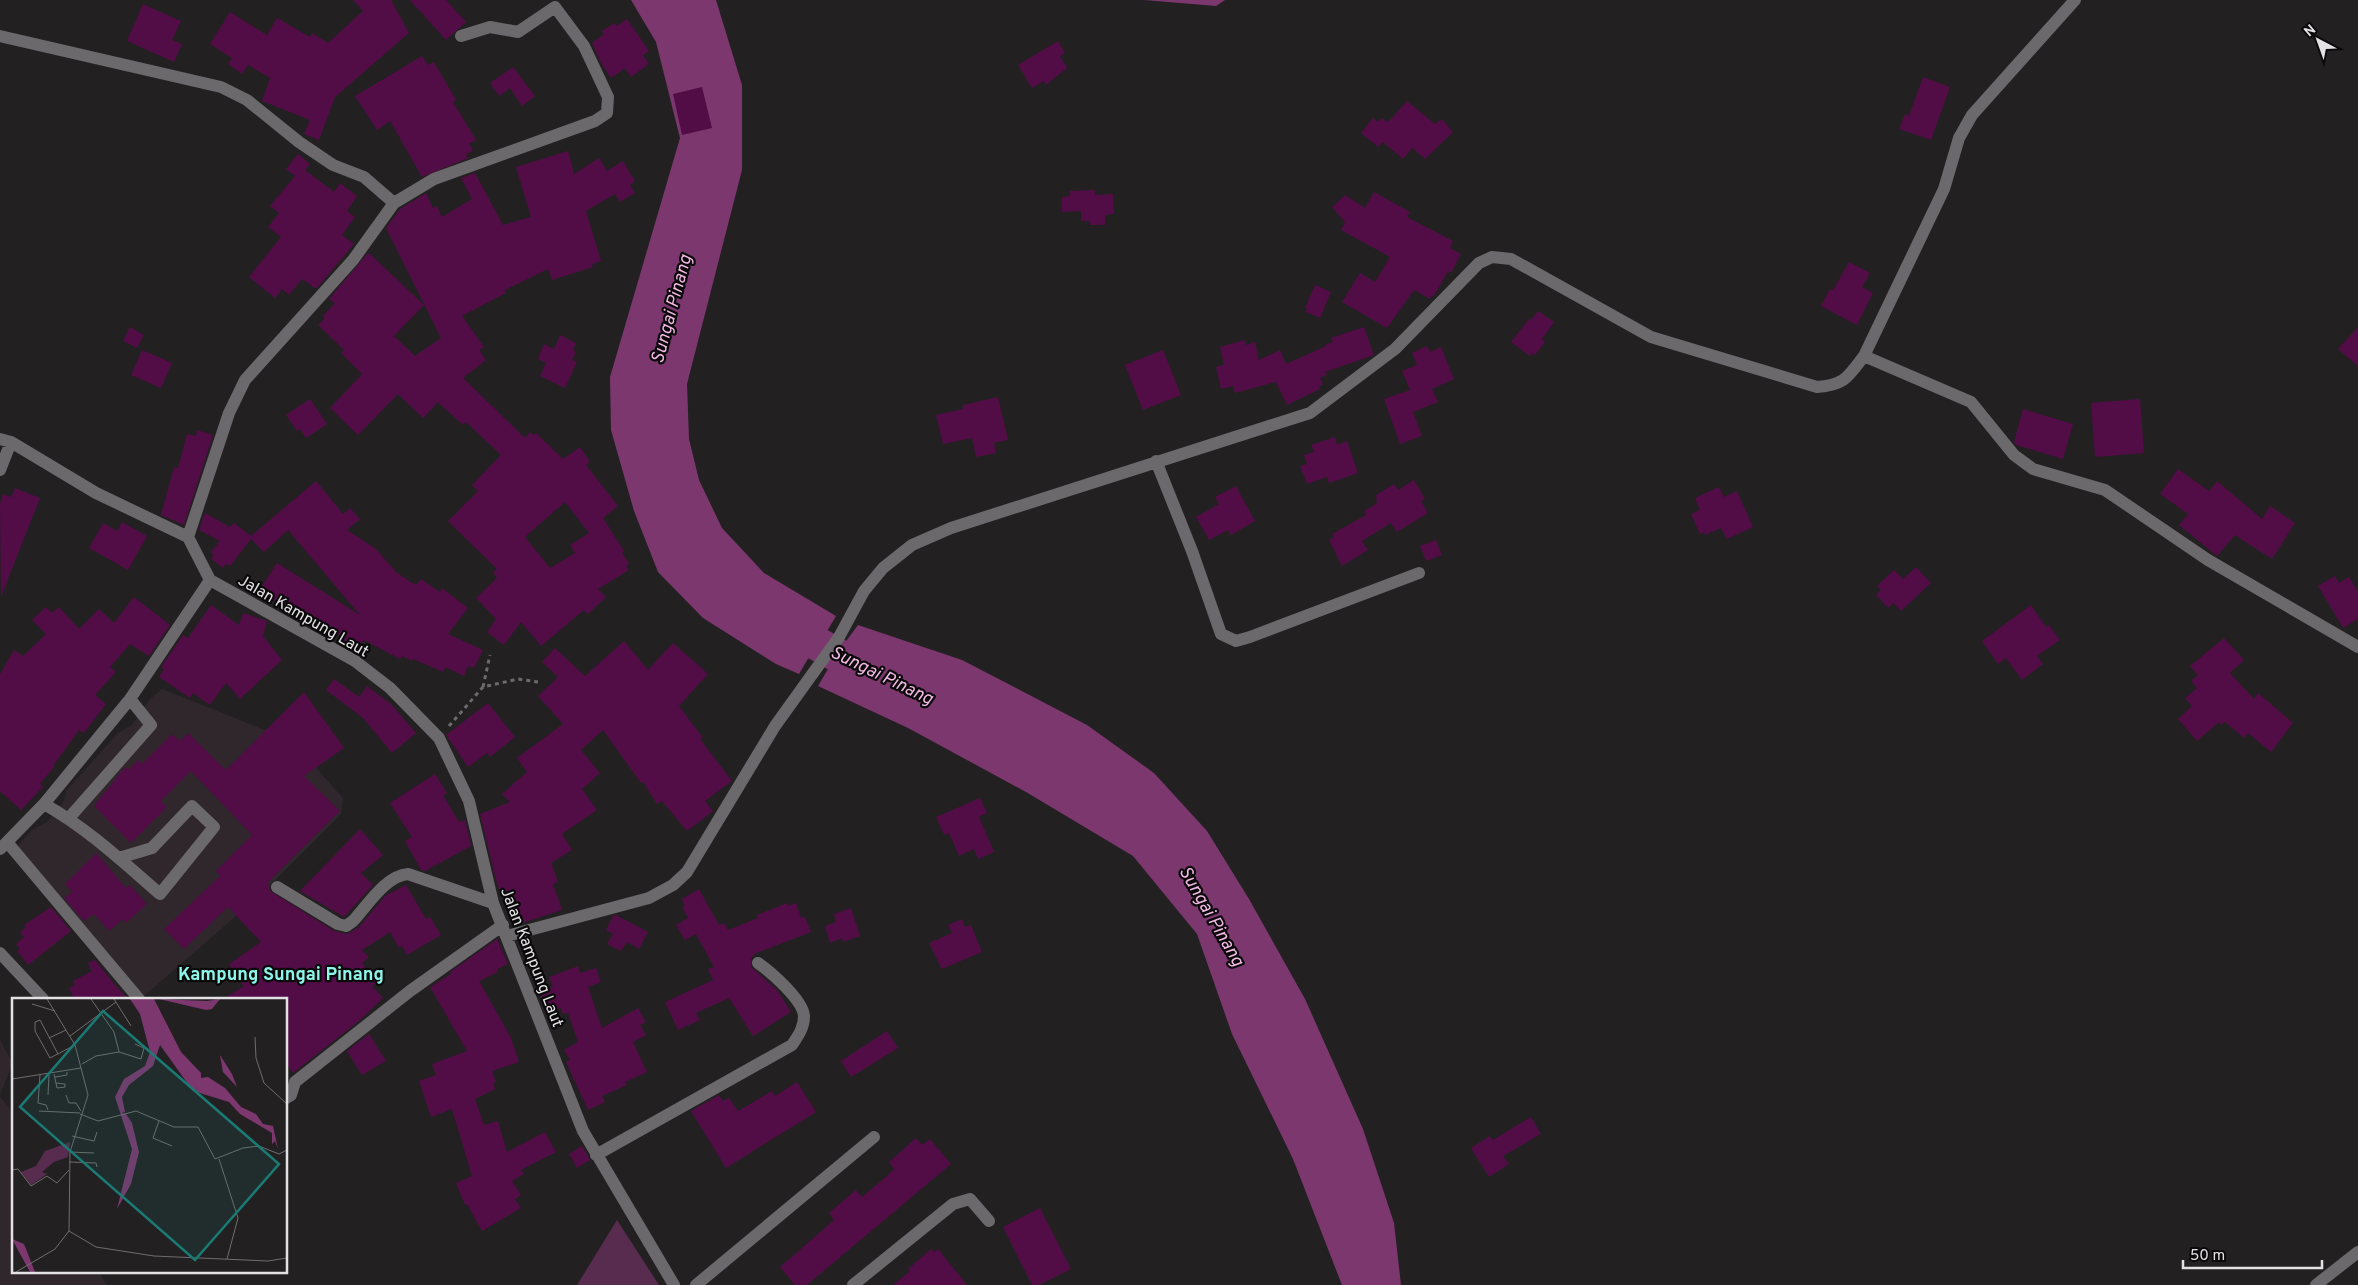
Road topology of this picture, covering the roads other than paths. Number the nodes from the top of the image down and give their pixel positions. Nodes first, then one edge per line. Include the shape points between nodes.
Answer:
1 (2075, 0) edge
2 (552, 4) edge
3 (0, 36) edge
4 (460, 36) dead end
5 (394, 203) junction
6 (1864, 356) junction
7 (5, 440) edge
8 (1156, 461) junction
9 (0, 470) edge
10 (188, 538) junction
11 (1419, 573) dead end
12 (210, 580) junction
13 (2358, 647) edge
14 (130, 699) junction
15 (44, 804) junction
16 (69, 818) junction
17 (3, 845) edge
18 (119, 858) junction
19 (277, 887) dead end
20 (493, 903) junction
21 (505, 930) junction
22 (0, 953) edge
23 (758, 963) dead end
24 (42, 998) edge
25 (138, 998) edge
26 (288, 1096) edge
27 (874, 1137) dead end
28 (596, 1156) junction
29 (989, 1221) dead end
30 (2358, 1252) edge
31 (674, 1285) edge
32 (696, 1285) edge
33 (853, 1285) edge
34 (2316, 1285) edge

1 - 6 street via 1972,115 1959,138 1944,189
2 - 4 street via 518,32 490,27
2 - 5 street via 584,46 608,96 607,113 596,121 434,179
3 - 5 street via 221,87 247,100 299,142 334,165 364,177
5 - 10 street via 353,260 245,380 229,412
6 - 8 street via 1836,386 1817,387 1651,337 1511,259 1492,257 1479,263 1395,349 1310,413
6 - 13 street via 1971,402 2014,455 2033,470 2105,490 2208,560
7 - 9 street
7 - 10 street via 96,493
8 - 11 street via 1192,551 1220,634 1236,641
8 - 21 street via 951,528 912,545 883,568 864,591 839,637 775,726 687,872 674,885 649,898
10 - 12 street
12 - 14 street
12 - 20 street, Jalan Kampung Laut via 355,661 390,688 439,738 469,801
14 - 15 street
14 - 16 street via 151,725
15 - 16 street
15 - 17 street
16 - 18 street
17 - 25 street
18 - 18 street via 160,894 214,827 192,806 152,848
19 - 20 street via 346,926 391,879 400,875 408,874
20 - 21 street, Jalan Kampung Laut
21 - 26 street via 410,991 295,1082
21 - 28 street, Jalan Kampung Laut
22 - 24 street
23 - 28 street via 776,976 804,1014 802,1030 792,1045
27 - 32 street
28 - 31 street, Jalan Kampung Laut
29 - 33 street via 970,1199 954,1204
30 - 34 street

